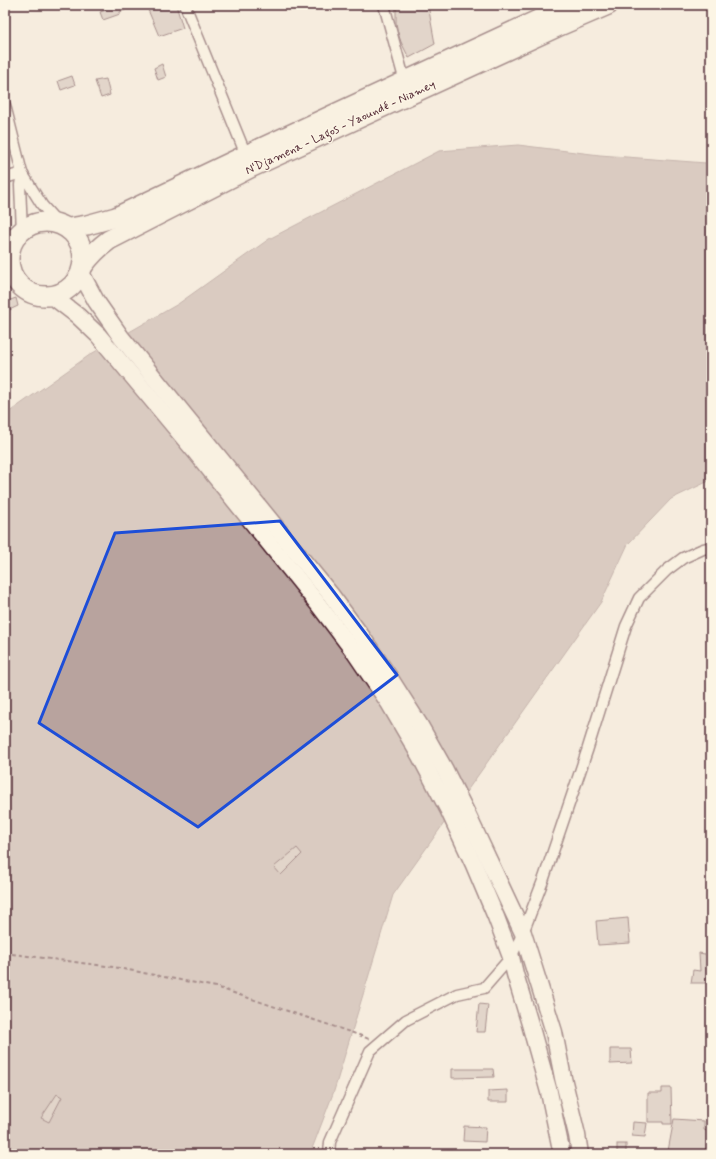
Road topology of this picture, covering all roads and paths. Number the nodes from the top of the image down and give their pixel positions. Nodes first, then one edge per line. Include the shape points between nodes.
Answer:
1 (185, 5) edge
2 (384, 5) edge
3 (570, 5) edge
4 (608, 5) edge
5 (405, 82) junction
6 (5, 105) edge
7 (246, 154) junction
8 (22, 173) junction
9 (5, 178) edge
10 (63, 225) junction
11 (22, 232) junction
12 (7, 260) edge
13 (82, 269) junction
14 (14, 290) edge
15 (52, 296) junction
16 (711, 547) edge
17 (523, 932) junction
18 (5, 953) edge
19 (511, 956) junction
20 (379, 1044) junction
21 (329, 1154) edge
22 (562, 1154) edge
23 (580, 1154) edge

1 - 7 street
2 - 5 street
3 - 5 highway, N'Djamena - Lagos - Yaoundé - Niamey
4 - 13 highway, N'Djamena - Lagos - Yaoundé - Niamey via 252,167 109,240 94,252
5 - 7 highway, N'Djamena - Lagos - Yaoundé - Niamey
6 - 8 street
7 - 10 highway, N'Djamena - Lagos - Yaoundé - Niamey via 116,217 87,225
8 - 9 street
8 - 10 street via 42,205
8 - 11 street
10 - 11 highway via 42,222 27,227
10 - 13 highway via 80,243 84,258
11 - 12 highway via 12,244
12 - 14 highway via 17,282
13 - 15 highway via 77,280 66,290
13 - 17 main road via 96,301 120,337 362,636 419,724 445,770
14 - 15 highway
15 - 19 main road via 78,316 106,345 314,598 355,653 389,703 448,809 477,871
16 - 17 street via 683,558 666,570 640,598 626,626 582,766
17 - 19 street
17 - 23 main road via 554,1032
18 - 20 path via 113,967 216,987
19 - 20 street via 484,988 457,994 406,1020
19 - 22 main road via 549,1092
20 - 21 street via 370,1051 330,1142

